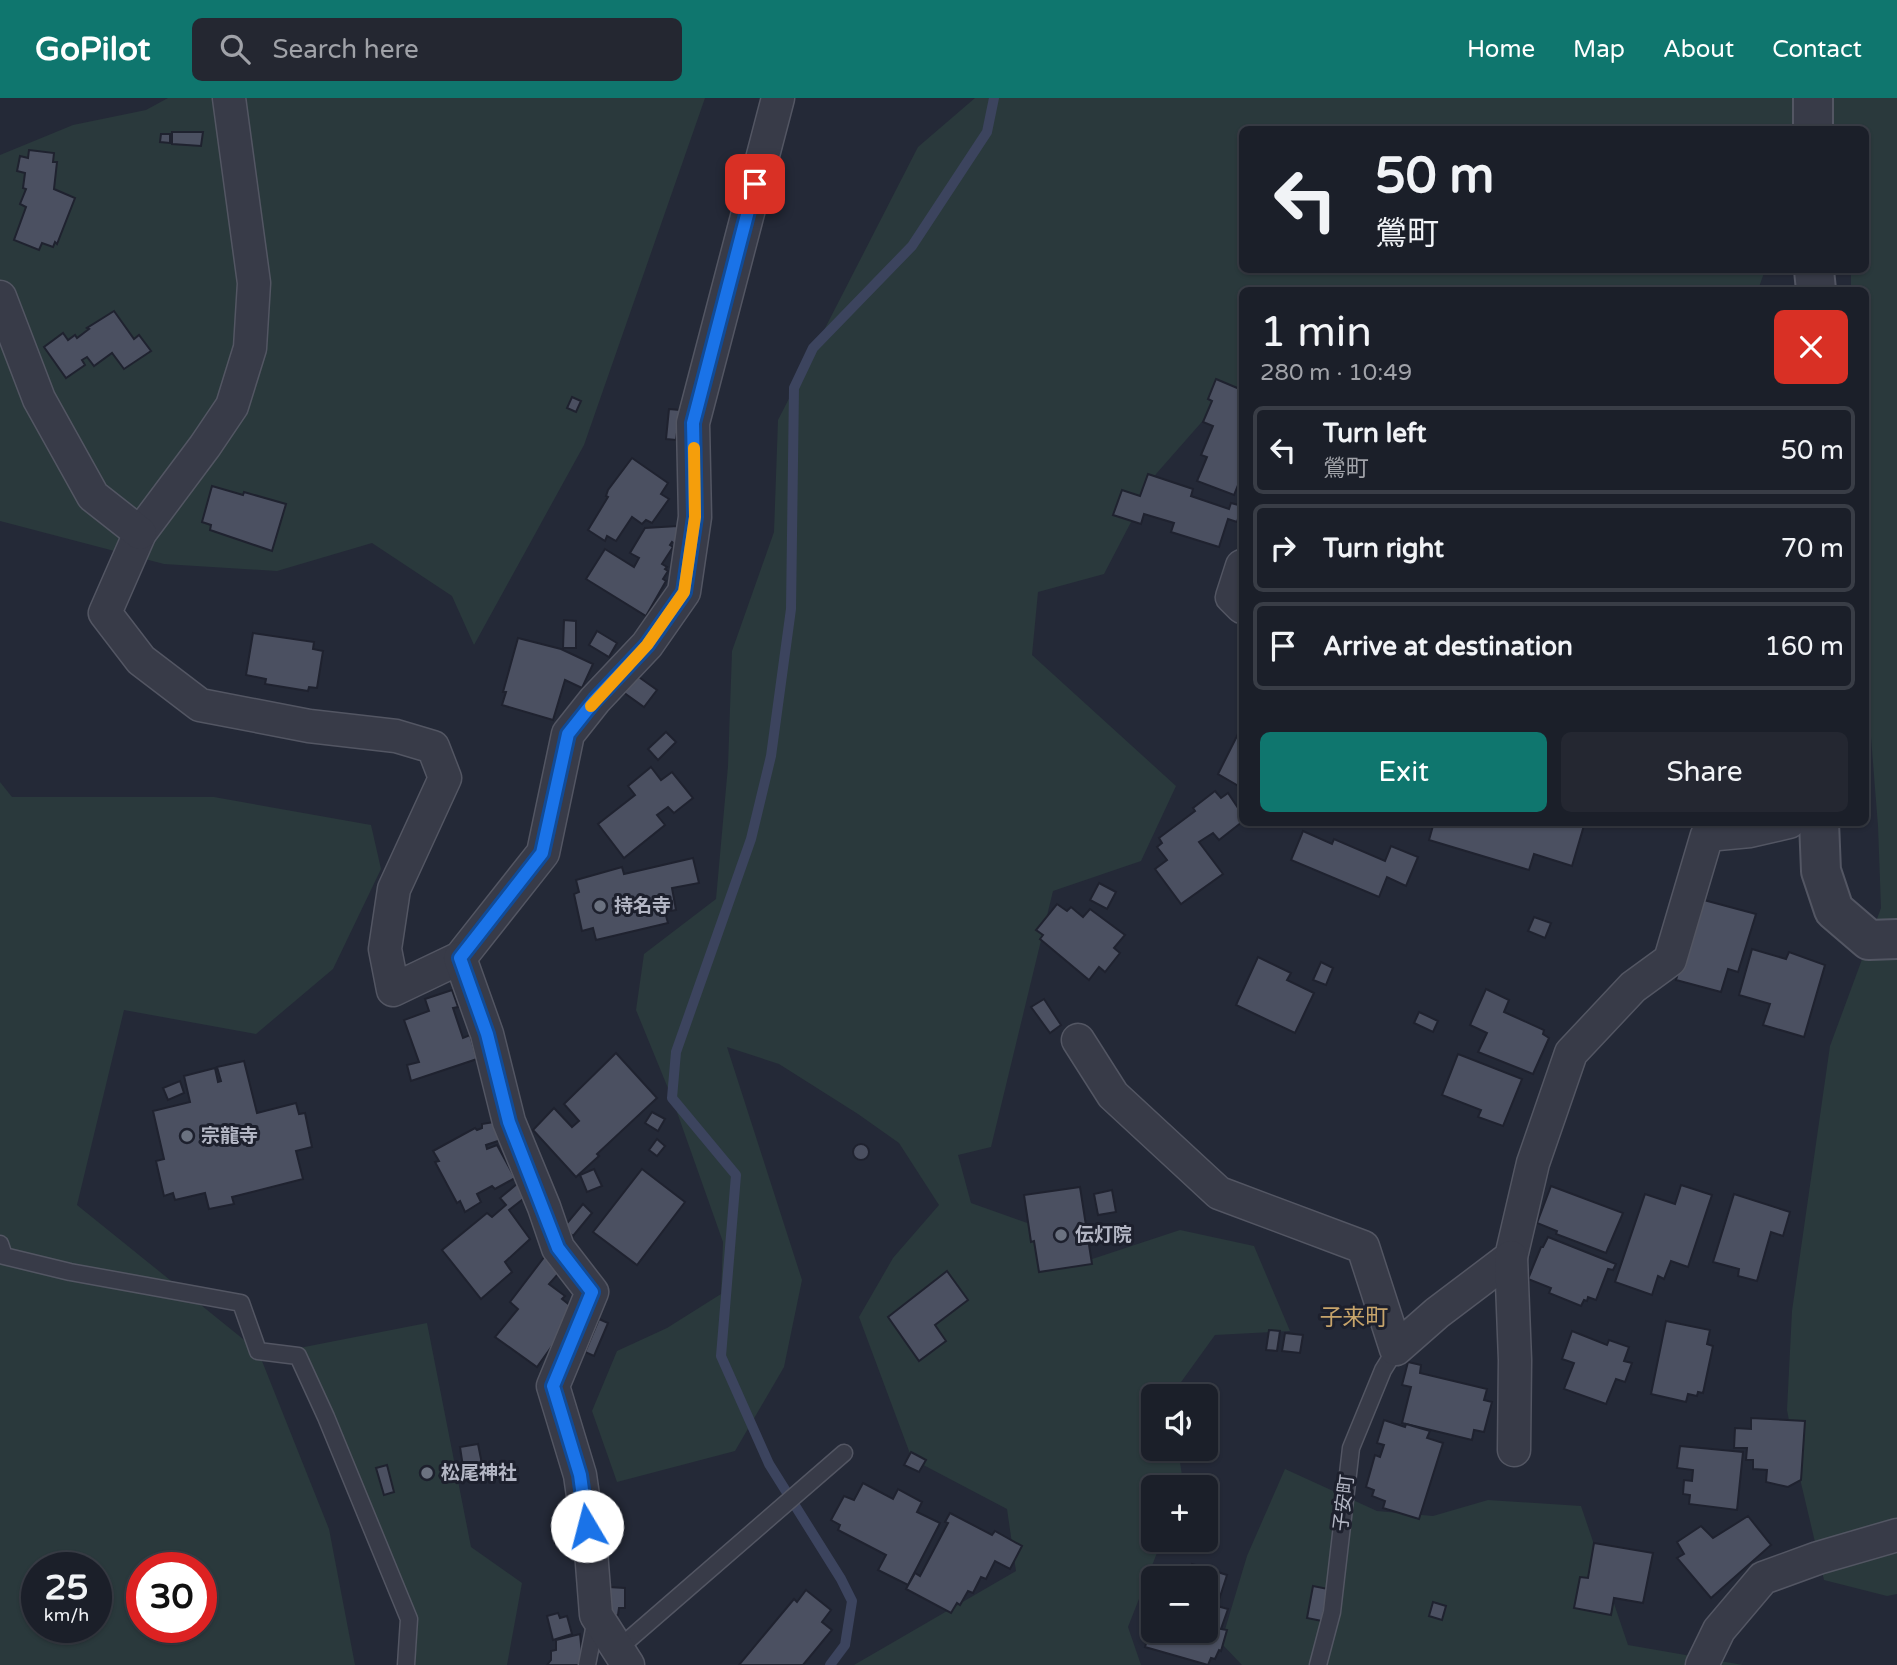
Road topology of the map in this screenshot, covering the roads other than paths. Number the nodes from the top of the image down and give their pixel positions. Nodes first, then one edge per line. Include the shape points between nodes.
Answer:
1 (229, 98) edge
2 (778, 98) edge
3 (1813, 98) edge
4 (1813, 126) edge
5 (0, 298) edge
6 (140, 533) junction
7 (1239, 575) edge
8 (1239, 604) edge
9 (1772, 826) edge
10 (1819, 826) edge
11 (1897, 939) edge
12 (460, 958) junction
13 (1078, 1040) dead end
14 (0, 1244) edge
15 (1511, 1257) junction
16 (1396, 1349) junction
17 (1514, 1450) dead end
18 (844, 1452) dead end
19 (1897, 1535) edge
20 (596, 1615) junction
21 (623, 1657) edge
22 (406, 1665) edge
23 (587, 1665) edge
24 (1318, 1665) edge
25 (1702, 1665) edge

1 - 6 street via 254,283 250,348 232,406
2 - 12 street via 693,423 695,517 684,592 647,645 568,734 542,853
3 - 4 street
5 - 6 street via 39,399 93,496
6 - 12 street via 105,613 141,660 200,705 309,726 396,736 433,747 444,778 394,888 385,948 393,990
7 - 8 street via 1232,597
9 - 15 street via 1707,835 1670,960 1633,987 1571,1053 1533,1163
10 - 11 street via 1821,871 1834,910 1869,940
12 - 20 street via 487,1034 509,1122 558,1248 592,1292 553,1386 580,1475
13 - 16 street via 1113,1095 1219,1193 1363,1247
14 - 22 lane via 4,1256 69,1272 241,1303 258,1351 298,1356 409,1619
15 - 16 street
15 - 17 street
16 - 24 lane, 子安町 via 1351,1448 1332,1612
18 - 21 lane
19 - 25 street via 1763,1578 1719,1630
20 - 21 street
20 - 23 lane

